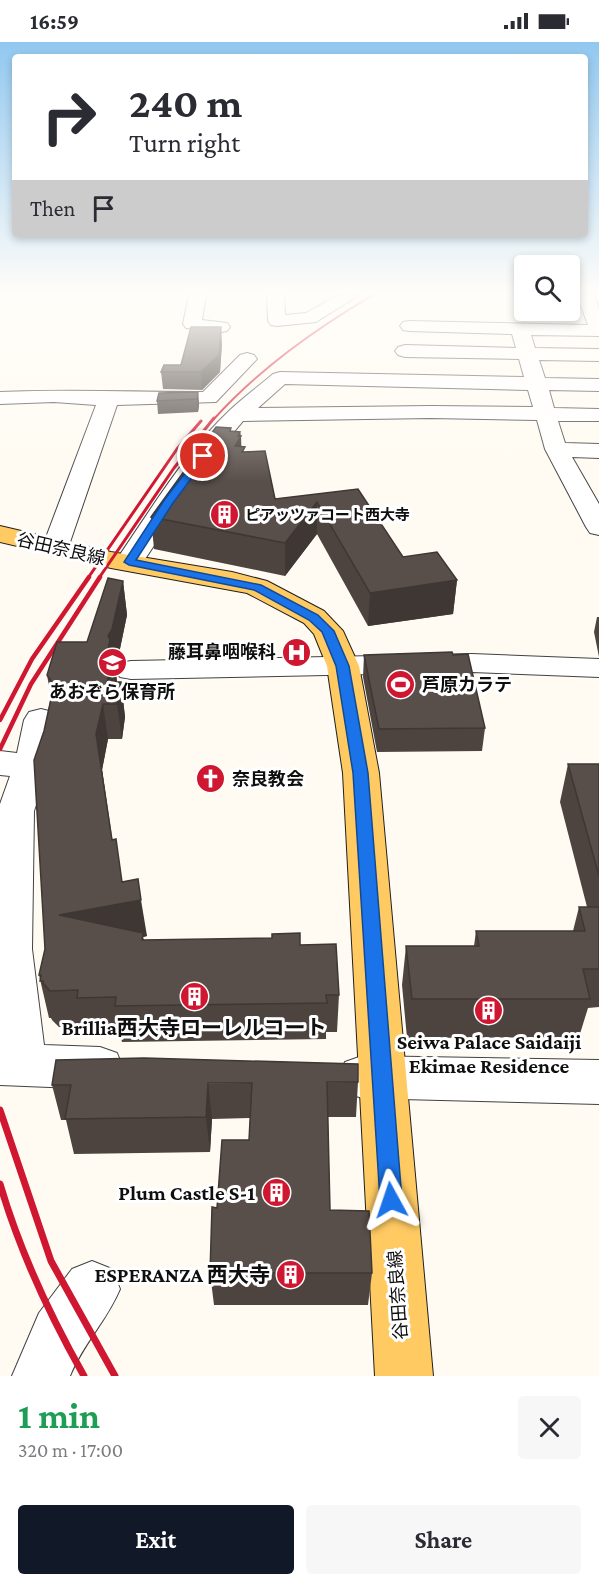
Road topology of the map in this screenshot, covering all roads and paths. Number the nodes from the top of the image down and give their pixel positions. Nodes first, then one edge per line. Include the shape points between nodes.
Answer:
1 (529, 357) edge
2 (247, 359) dead end
3 (537, 383) junction
4 (599, 385) edge
5 (0, 398) edge
6 (109, 399) junction
7 (545, 414) junction
8 (237, 415) junction
9 (599, 415) edge
10 (556, 449) junction
11 (599, 451) edge
12 (599, 527) edge
13 (0, 534) edge
14 (55, 548) junction
15 (129, 562) junction
16 (343, 666) junction
17 (599, 668) edge
18 (131, 670) dead end
19 (41, 720) dead end
20 (16, 765) edge
21 (12, 1065) edge
22 (136, 1070) edge
23 (322, 1076) edge
24 (381, 1077) junction
25 (599, 1082) edge
26 (92, 1289) dead end
27 (40, 1376) edge
28 (404, 1376) edge

1 - 3 street
2 - 6 street via 209,398 150,391
3 - 4 street
3 - 7 street
3 - 8 street via 279,378
5 - 6 street
6 - 14 street
7 - 8 street
7 - 9 street
7 - 10 street
8 - 15 street via 169,501
10 - 11 street
10 - 12 street
13 - 14 main road, 谷田奈良線
14 - 15 main road, 谷田奈良線
15 - 16 main road, 谷田奈良線 via 257,587 314,617 328,631
16 - 17 street via 472,663
16 - 18 street
16 - 24 main road, 谷田奈良線 via 360,773
19 - 20 street
20 - 21 street via 12,939 16,1014
21 - 22 street
23 - 24 street
24 - 25 street
24 - 28 main road, 谷田奈良線
26 - 27 street via 60,1333

